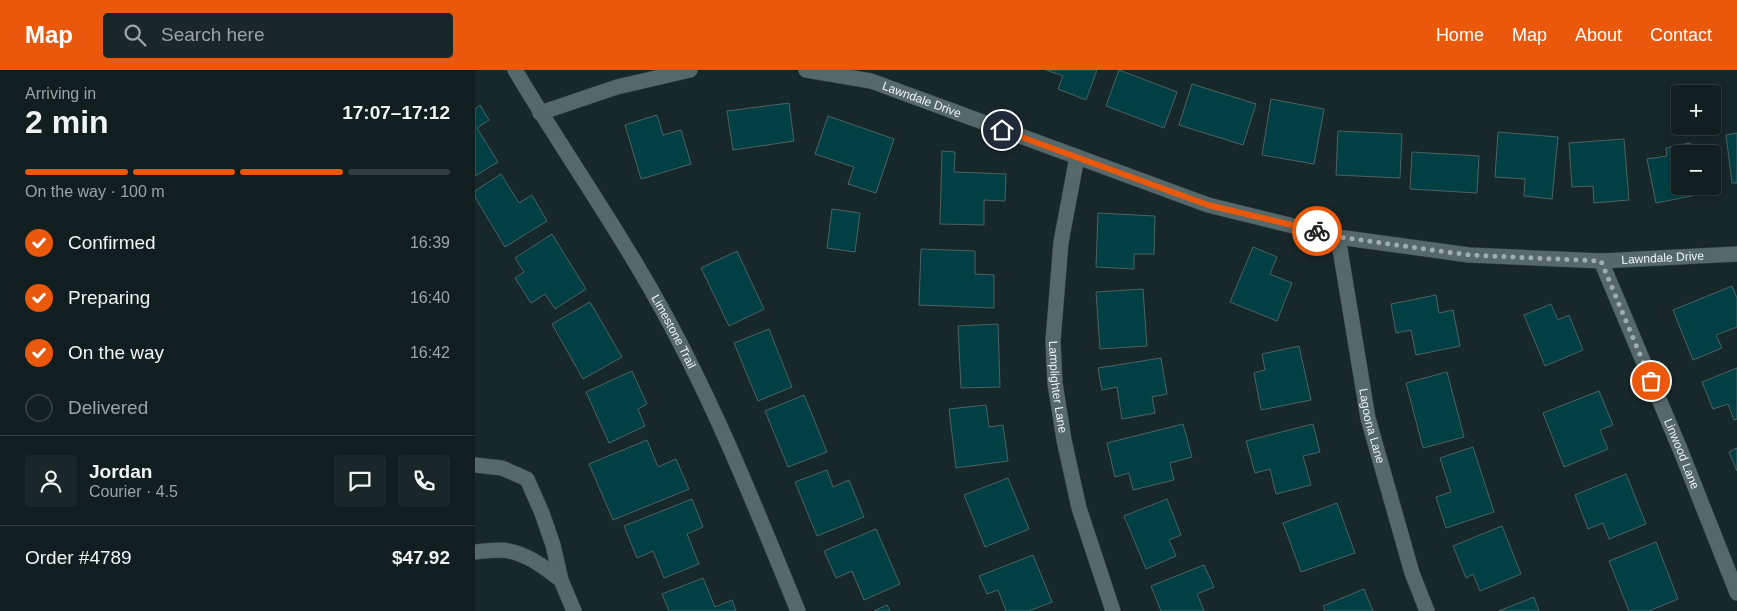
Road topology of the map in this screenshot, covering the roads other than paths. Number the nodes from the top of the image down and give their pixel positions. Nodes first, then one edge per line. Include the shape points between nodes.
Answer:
1 (515, 70) edge
2 (690, 70) edge
3 (806, 70) edge
4 (540, 113) junction
5 (1077, 157) junction
6 (1339, 237) junction
7 (1737, 254) edge
8 (1601, 261) junction
9 (475, 465) edge
10 (475, 552) edge
11 (561, 580) junction
12 (1737, 592) edge
13 (574, 611) edge
14 (798, 611) edge
15 (1113, 611) edge
16 (1427, 611) edge

1 - 4 street, Limestone Trail
2 - 4 street via 617,87
3 - 5 street, Lawndale Drive via 871,81
4 - 14 street, Limestone Trail via 658,302 705,392
5 - 6 street, Lawndale Drive via 1208,205
5 - 15 street, Lamplighter Lane via 1061,242 1053,341 1055,383 1079,508
6 - 8 street, Lawndale Drive via 1469,255
6 - 16 street, Lagoona Lane via 1368,418 1412,573
7 - 8 street, Lawndale Drive
8 - 12 street, Linwood Lane
9 - 11 street via 502,468 527,479 553,545
10 - 11 street via 503,550 523,555
11 - 13 street

